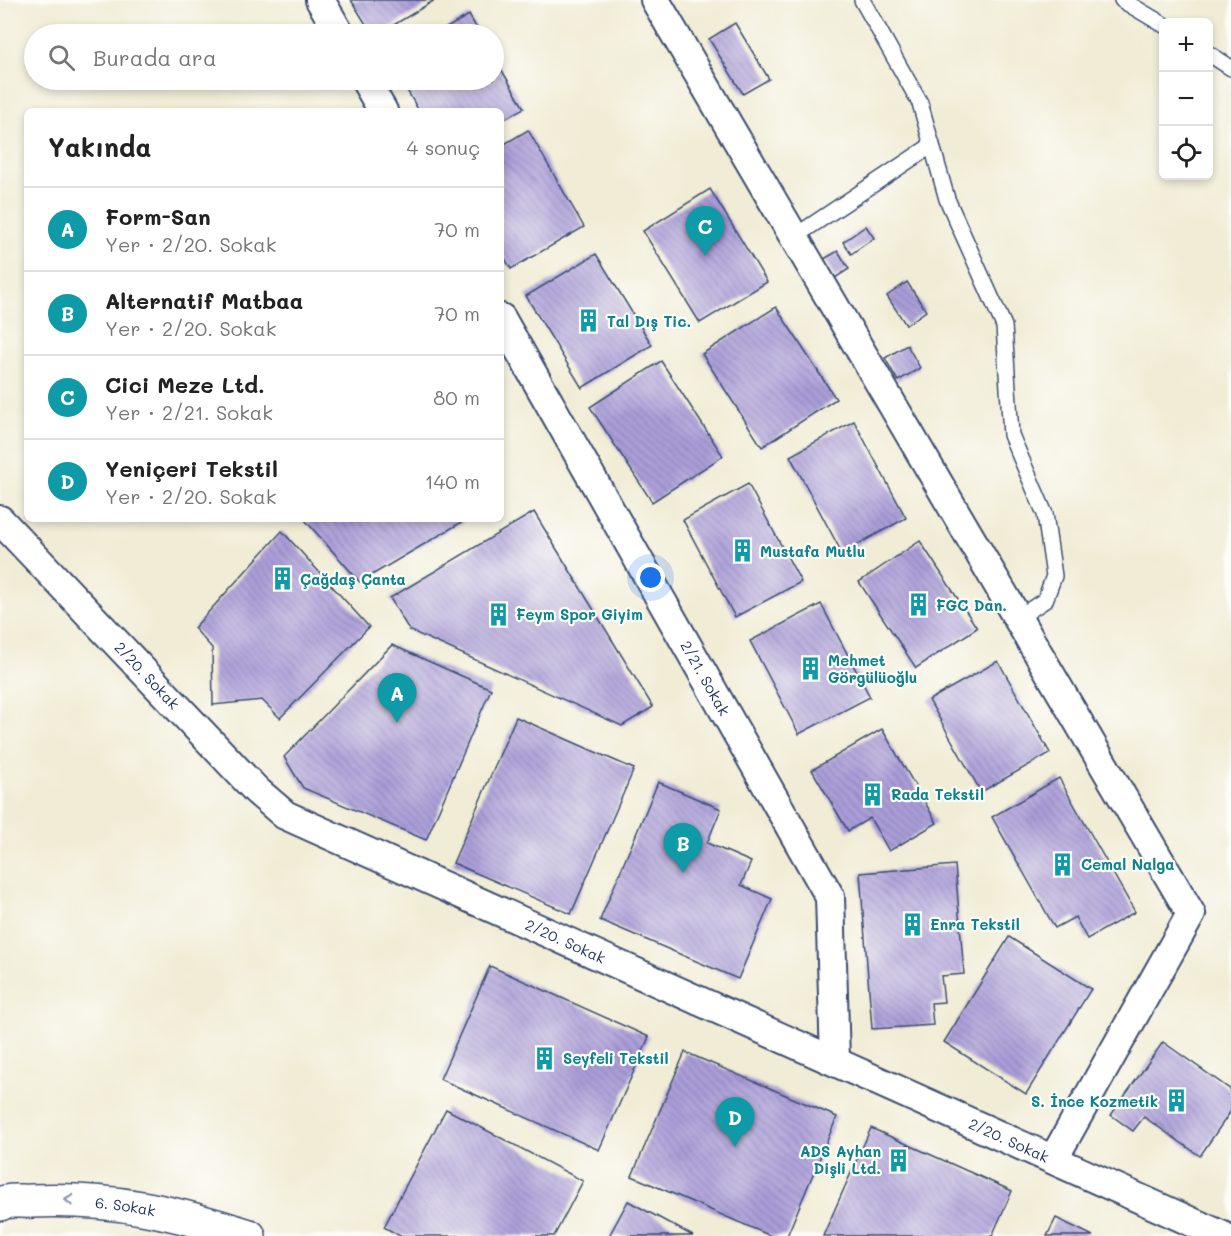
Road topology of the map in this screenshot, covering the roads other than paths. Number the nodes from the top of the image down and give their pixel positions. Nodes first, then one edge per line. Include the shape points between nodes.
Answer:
1 (320, 0) edge
2 (655, 0) edge
3 (862, 0) edge
4 (1122, 0) edge
5 (1159, 22) edge
6 (334, 24) edge
7 (1213, 55) edge
8 (1231, 68) edge
9 (371, 90) edge
10 (381, 108) edge
11 (932, 146) junction
12 (794, 237) junction
13 (504, 323) edge
14 (0, 520) edge
15 (1018, 618) junction
16 (835, 1060) junction
17 (1054, 1158) junction
18 (1, 1200) edge
19 (249, 1236) edge
20 (1223, 1236) edge

1 - 6 street
2 - 12 street
3 - 11 lane via 920,103
4 - 5 lane
7 - 8 lane
9 - 10 street
11 - 12 lane
11 - 15 lane via 947,199 1004,326 1011,435 1045,514 1054,576 1045,600
12 - 15 street
13 - 16 street, 2/21. Sokak via 830,897
14 - 16 street, 2/20. Sokak via 249,783 285,815
15 - 17 street via 1191,914
16 - 17 street, 2/20. Sokak
17 - 20 street, 2/20. Sokak
19 -> 18 main road, 6. Sokak via 180,1215 108,1202

